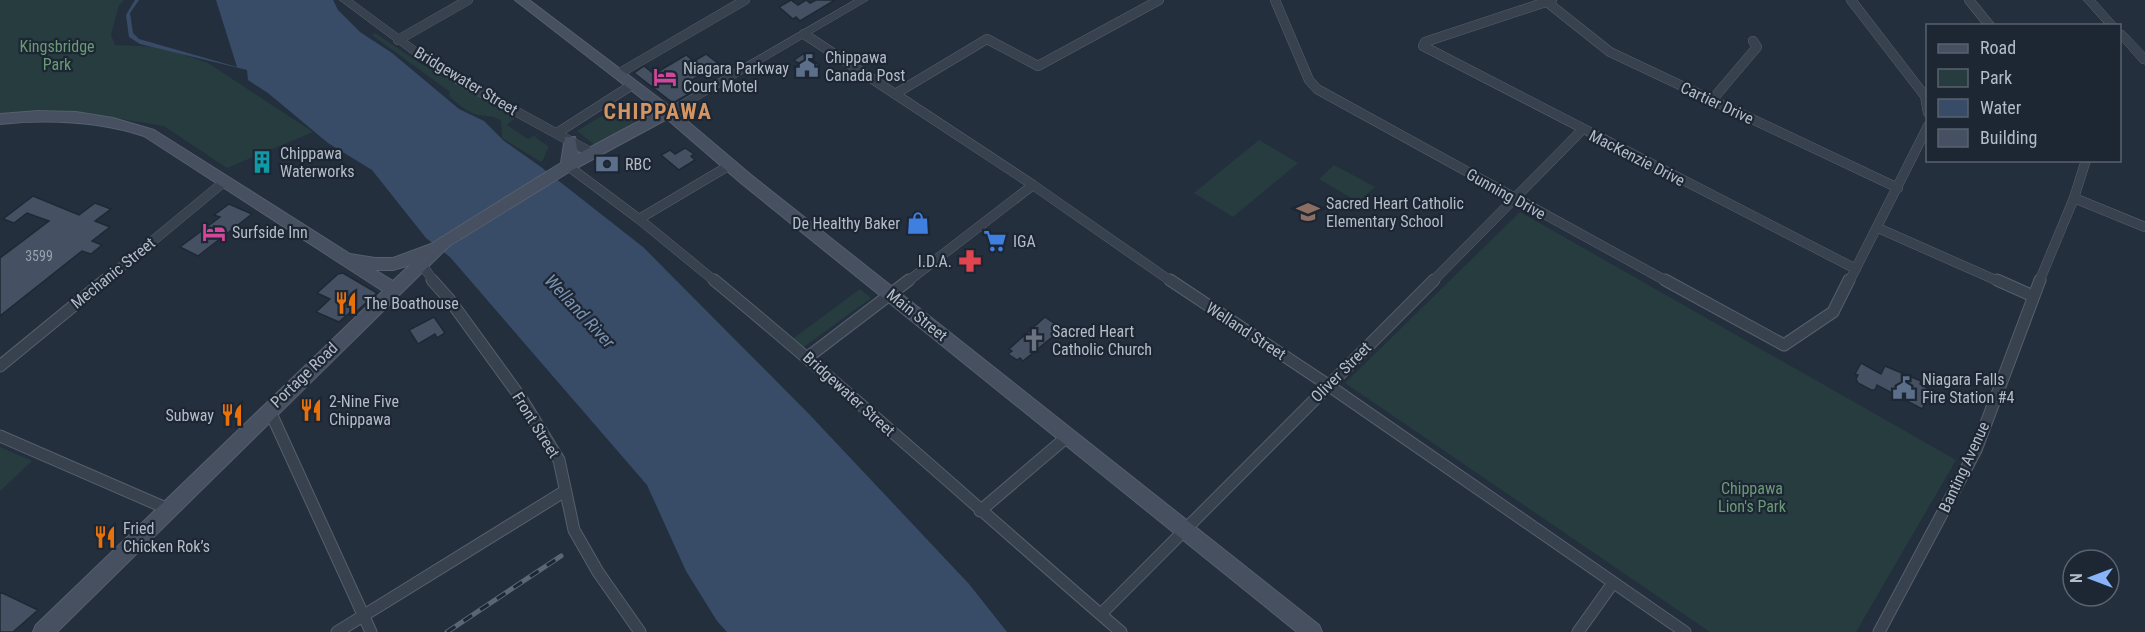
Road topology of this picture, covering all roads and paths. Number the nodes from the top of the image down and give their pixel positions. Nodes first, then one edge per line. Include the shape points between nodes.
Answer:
1 (345, 0) edge
2 (468, 0) edge
3 (521, 0) edge
4 (743, 0) edge
5 (863, 0) edge
6 (1159, 0) edge
7 (1275, 0) edge
8 (1851, 0) edge
9 (1969, 0) edge
10 (2089, 0) edge
11 (1550, 1) edge
12 (1988, 24) edge
13 (2111, 24) edge
14 (804, 34) junction
15 (2121, 34) edge
16 (399, 40) junction
17 (1753, 41) dead end
18 (2145, 60) edge
19 (618, 74) junction
20 (632, 86) junction
21 (895, 94) junction
22 (1712, 100) junction
23 (1926, 102) edge
24 (668, 112) junction
25 (0, 119) edge
26 (1582, 130) junction
27 (1926, 130) edge
28 (563, 137) junction
29 (592, 153) junction
30 (2085, 162) edge
31 (730, 165) junction
32 (566, 167) junction
33 (225, 181) junction
34 (1033, 185) junction
35 (1898, 188) junction
36 (1514, 198) junction
37 (2074, 198) junction
38 (639, 219) junction
39 (2145, 227) edge
40 (1878, 228) junction
41 (328, 249) junction
42 (418, 260) junction
43 (1856, 269) junction
44 (394, 290) junction
45 (891, 294) junction
46 (2033, 296) junction
47 (808, 357) junction
48 (0, 366) edge
49 (1328, 385) junction
50 (270, 409) junction
51 (0, 436) edge
52 (1068, 436) junction
53 (564, 491) junction
54 (168, 509) junction
55 (980, 511) junction
56 (1186, 531) junction
57 (1612, 583) junction
58 (1101, 614) junction
59 (363, 617) junction
60 (45, 631) edge
61 (337, 632) edge
62 (370, 632) edge
63 (640, 632) edge
64 (1121, 632) edge
65 (1312, 632) edge
66 (1578, 632) edge
67 (1685, 632) edge
68 (1880, 632) edge

1 - 16 street, Bridgewater Street
2 - 16 street
3 - 19 main road, Main Street
4 - 19 street
5 - 14 street
6 - 21 street via 1038,66 987,39
7 - 36 street, Gunning Drive via 1309,80 1317,89
8 - 23 street
9 - 12 street
10 - 13 street
11 - 22 street, Cartier Drive via 1610,52
11 - 26 street, MacKenzie Drive via 1425,42 1425,49
14 - 21 street, Welland Street
14 - 24 street
15 - 18 street
16 - 28 street, Bridgewater Street via 462,82
17 - 22 street via 1757,47
19 - 20 main road, Main Street
20 - 24 main road, Main Street
20 - 28 street
21 - 34 street, Welland Street
22 - 35 street, Cartier Drive
24 - 29 main road, Portage Road
24 - 31 main road, Main Street
25 - 33 main road via 61,116 120,124 156,137
26 - 36 street, Oliver Street
26 - 43 street, MacKenzie Drive
27 - 35 street
28 - 29 street, Bridgewater Street
28 - 32 main road via 572,150
29 - 32 main road, Portage Road
30 - 37 street, Banting Avenue
31 - 38 street
31 - 45 main road, Main Street
32 - 38 street, Bridgewater Street
32 - 42 main road, Portage Road
33 - 41 main road
33 - 48 street, Mechanic Street
34 - 45 street
34 - 49 street, Welland Street
35 - 40 street
36 - 43 street, Gunning Drive via 1784,345 1829,316
36 - 49 street, Oliver Street
37 - 39 street
37 - 46 street, Banting Avenue
38 - 47 street, Bridgewater Street
40 - 43 street
40 - 46 street
41 - 42 main road via 385,266
41 - 44 main road
42 - 44 main road, Portage Road
42 - 53 street, Front Street via 521,398 559,460
44 - 50 main road, Portage Road
45 - 47 street
45 - 52 main road, Main Street
46 - 68 street, Banting Avenue via 1976,450
47 - 55 street, Bridgewater Street
49 - 56 street, Oliver Street
49 - 57 street, Welland Street
50 - 54 main road, Portage Road
50 - 59 street
51 - 54 street
52 - 55 street
52 - 56 main road, Main Street
53 - 59 street
53 - 63 street, Front Street via 574,530
54 - 60 main road, Portage Road
55 - 58 street, Bridgewater Street
56 - 58 street, Oliver Street
56 - 65 main road, Main Street
57 - 66 street
57 - 67 street, Welland Street
58 - 64 street, Bridgewater Street
59 - 61 street
59 - 62 street

